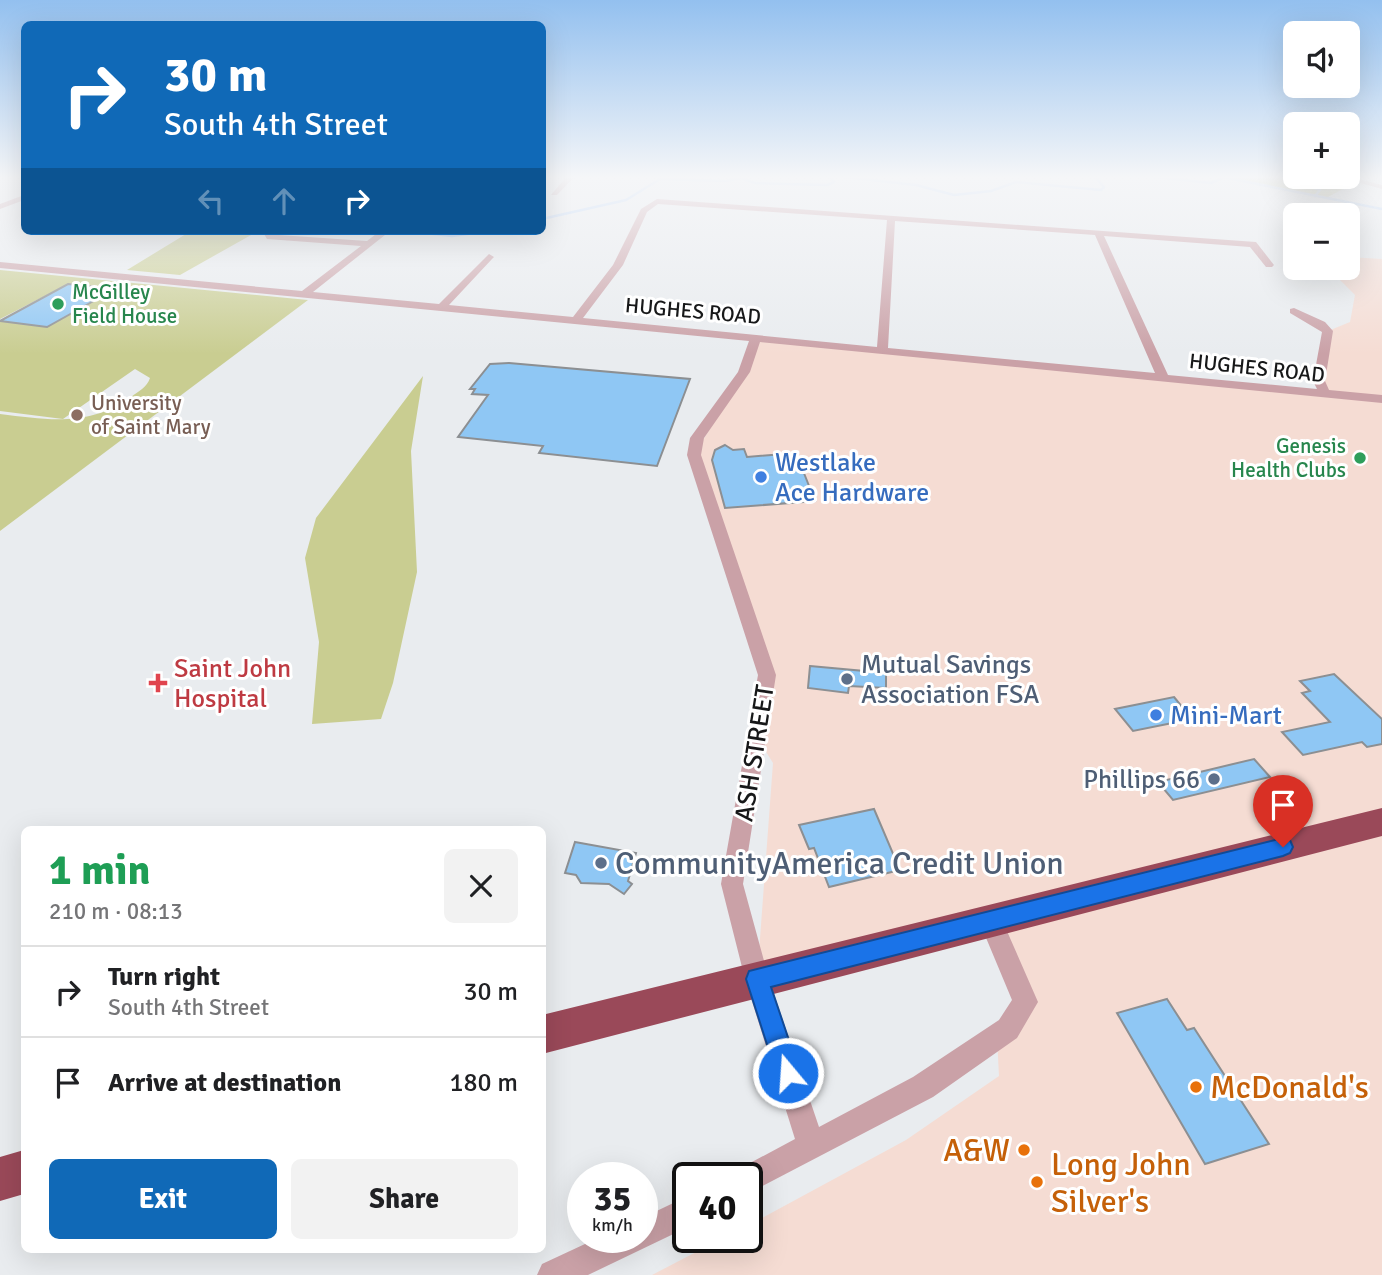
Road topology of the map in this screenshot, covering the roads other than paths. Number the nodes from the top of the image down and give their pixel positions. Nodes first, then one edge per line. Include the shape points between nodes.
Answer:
1 (267, 236) dead end
2 (380, 236) edge
3 (632, 236) edge
4 (890, 236) edge
5 (1099, 236) edge
6 (1133, 236) edge
7 (369, 244) junction
8 (489, 257) dead end
9 (0, 265) edge
10 (1269, 265) dead end
11 (306, 293) junction
12 (442, 307) junction
13 (1294, 311) dead end
14 (577, 319) junction
15 (756, 337) junction
16 (882, 349) junction
17 (1163, 377) junction
18 (1325, 394) junction
19 (1382, 399) edge
20 (1382, 822) edge
21 (991, 922) junction
22 (757, 979) junction
23 (546, 1034) edge
24 (811, 1144) junction
25 (763, 1171) edge
26 (21, 1173) edge
27 (0, 1179) edge
28 (600, 1253) edge
29 (553, 1275) edge

1 - 7 street
2 - 7 street
3 - 14 street via 624,256
4 - 16 street
5 - 17 street
6 - 10 street via 1253,244
7 - 11 street
8 - 12 street
9 - 11 street, HUGHES ROAD
11 - 12 street, HUGHES ROAD
12 - 14 street, HUGHES ROAD
13 - 18 street via 1328,331 1319,381
14 - 15 street, HUGHES ROAD
15 - 16 street, HUGHES ROAD
15 - 22 street, ASH STREET via 744,372 697,438 694,454 767,675 732,884
16 - 17 street, HUGHES ROAD
17 - 18 street, HUGHES ROAD
18 - 19 street, HUGHES ROAD
20 - 21 highway
21 - 22 highway
21 - 24 street via 1025,1002 1008,1029 923,1087
22 - 23 highway
22 - 24 street, ASH STREET
24 - 25 street
26 - 27 highway
28 - 29 street

